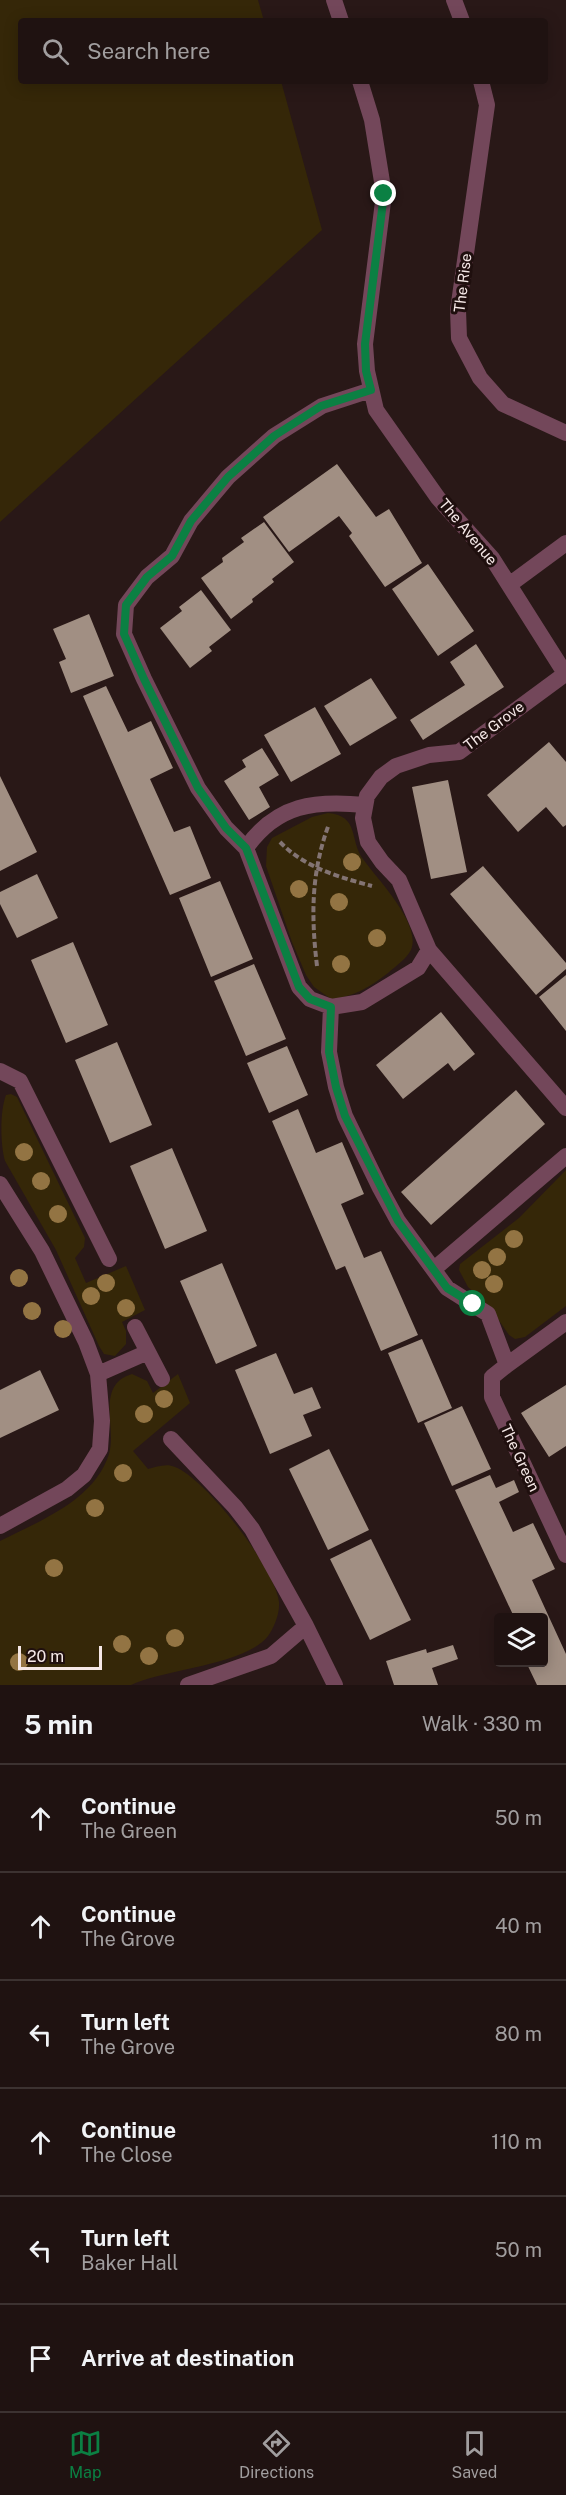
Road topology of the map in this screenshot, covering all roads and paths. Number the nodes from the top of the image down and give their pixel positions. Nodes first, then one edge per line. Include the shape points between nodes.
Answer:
1 (334, 0) edge
2 (454, 0) edge
3 (340, 18) edge
4 (461, 18) edge
5 (361, 84) edge
6 (483, 84) edge
7 (371, 390) junction
8 (566, 432) edge
9 (566, 543) edge
10 (509, 585) junction
11 (566, 675) edge
12 (338, 802) junction
13 (365, 805) junction
14 (266, 826) junction
15 (246, 848) junction
16 (316, 868) junction
17 (399, 880) junction
18 (429, 950) junction
19 (326, 1005) junction
20 (0, 1071) edge
21 (566, 1108) edge
22 (566, 1156) edge
23 (0, 1184) edge
24 (109, 1258) dead end
25 (434, 1269) junction
26 (566, 1322) edge
27 (135, 1327) dead end
28 (148, 1352) junction
29 (507, 1365) junction
30 (98, 1374) junction
31 (162, 1379) dead end
32 (171, 1439) dead end
33 (0, 1526) edge
34 (566, 1555) edge
35 (306, 1626) junction
36 (188, 1685) edge
37 (335, 1685) edge

1 - 3 street
2 - 4 street
5 - 7 street, The Avenue via 379,149 384,194 365,344
6 - 8 street, The Rise via 487,105 458,310 459,338 480,378 503,404
7 - 10 street, The Avenue via 376,410 432,489 492,558
7 - 15 street via 321,406 266,443 228,477 191,521 172,556 147,577 126,605 124,634 171,734 198,788 226,828
9 - 10 street
10 - 11 street, The Avenue
11 - 13 street, The Grove via 459,752 429,755 396,766 381,777
12 - 13 street
12 - 14 street via 311,803
12 - 16 path
13 - 17 street via 363,818 368,842
14 - 15 street
14 - 16 path via 288,851
15 - 19 street via 299,987 310,999
16 - 17 path via 373,886
16 - 19 path via 311,924
17 - 18 street
18 - 19 street via 418,968 362,1002
18 - 21 street
19 - 25 street via 329,1052 345,1116 398,1221
20 - 24 street via 20,1081
22 - 25 street
23 - 30 street via 42,1251
25 - 29 street via 447,1288 488,1314
26 - 29 street, The Green
27 - 28 street
28 - 30 street
28 - 31 street
29 - 34 street, The Green via 492,1377 492,1397
30 - 33 street via 102,1421 100,1449 93,1462 67,1489
32 - 35 street via 252,1529
35 - 36 street via 271,1656
35 - 37 street

